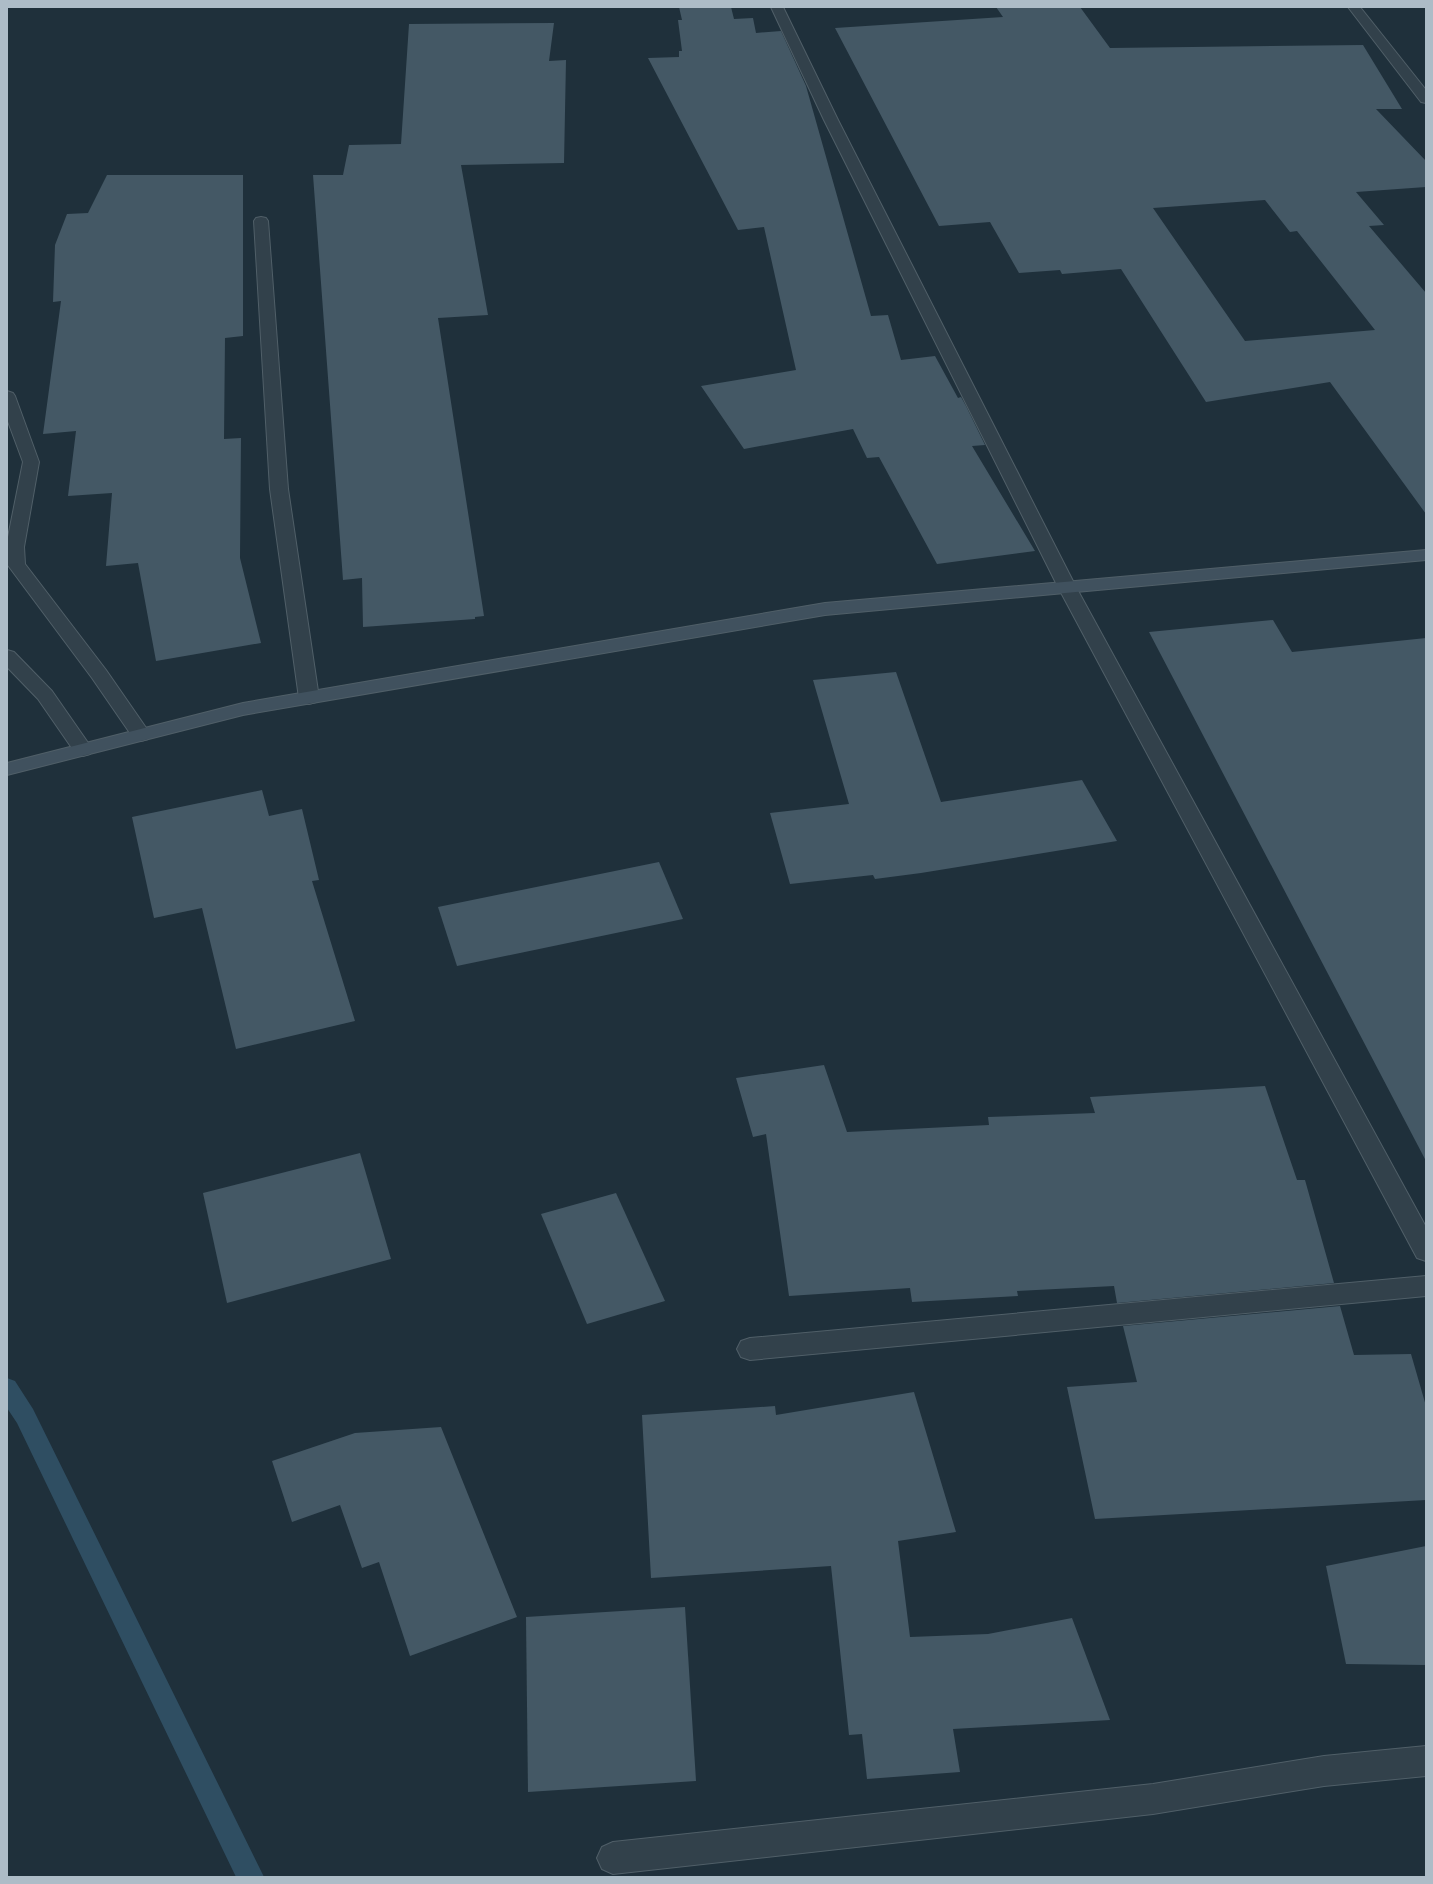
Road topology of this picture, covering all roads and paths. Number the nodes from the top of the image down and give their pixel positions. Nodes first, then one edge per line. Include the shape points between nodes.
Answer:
1 (777, 7) edge
2 (1354, 7) edge
3 (1426, 100) edge
4 (261, 221) dead end
5 (7, 396) edge
6 (1426, 555) edge
7 (1068, 587) junction
8 (7, 656) edge
9 (309, 698) junction
10 (141, 735) junction
11 (83, 750) junction
12 (7, 769) edge
13 (1426, 1250) edge
14 (1426, 1286) edge
15 (750, 1349) dead end
16 (1426, 1761) edge
17 (613, 1858) dead end

1 - 7 street
2 - 3 street
4 - 9 street via 279,489
5 - 10 street via 31,462 16,547 16,564 99,674
6 - 7 street
7 - 9 street via 825,609
7 - 13 street
8 - 11 street via 45,695
9 - 10 street via 243,709
10 - 11 street
11 - 12 street
14 - 15 street
16 - 17 street via 1324,1771 1153,1799

